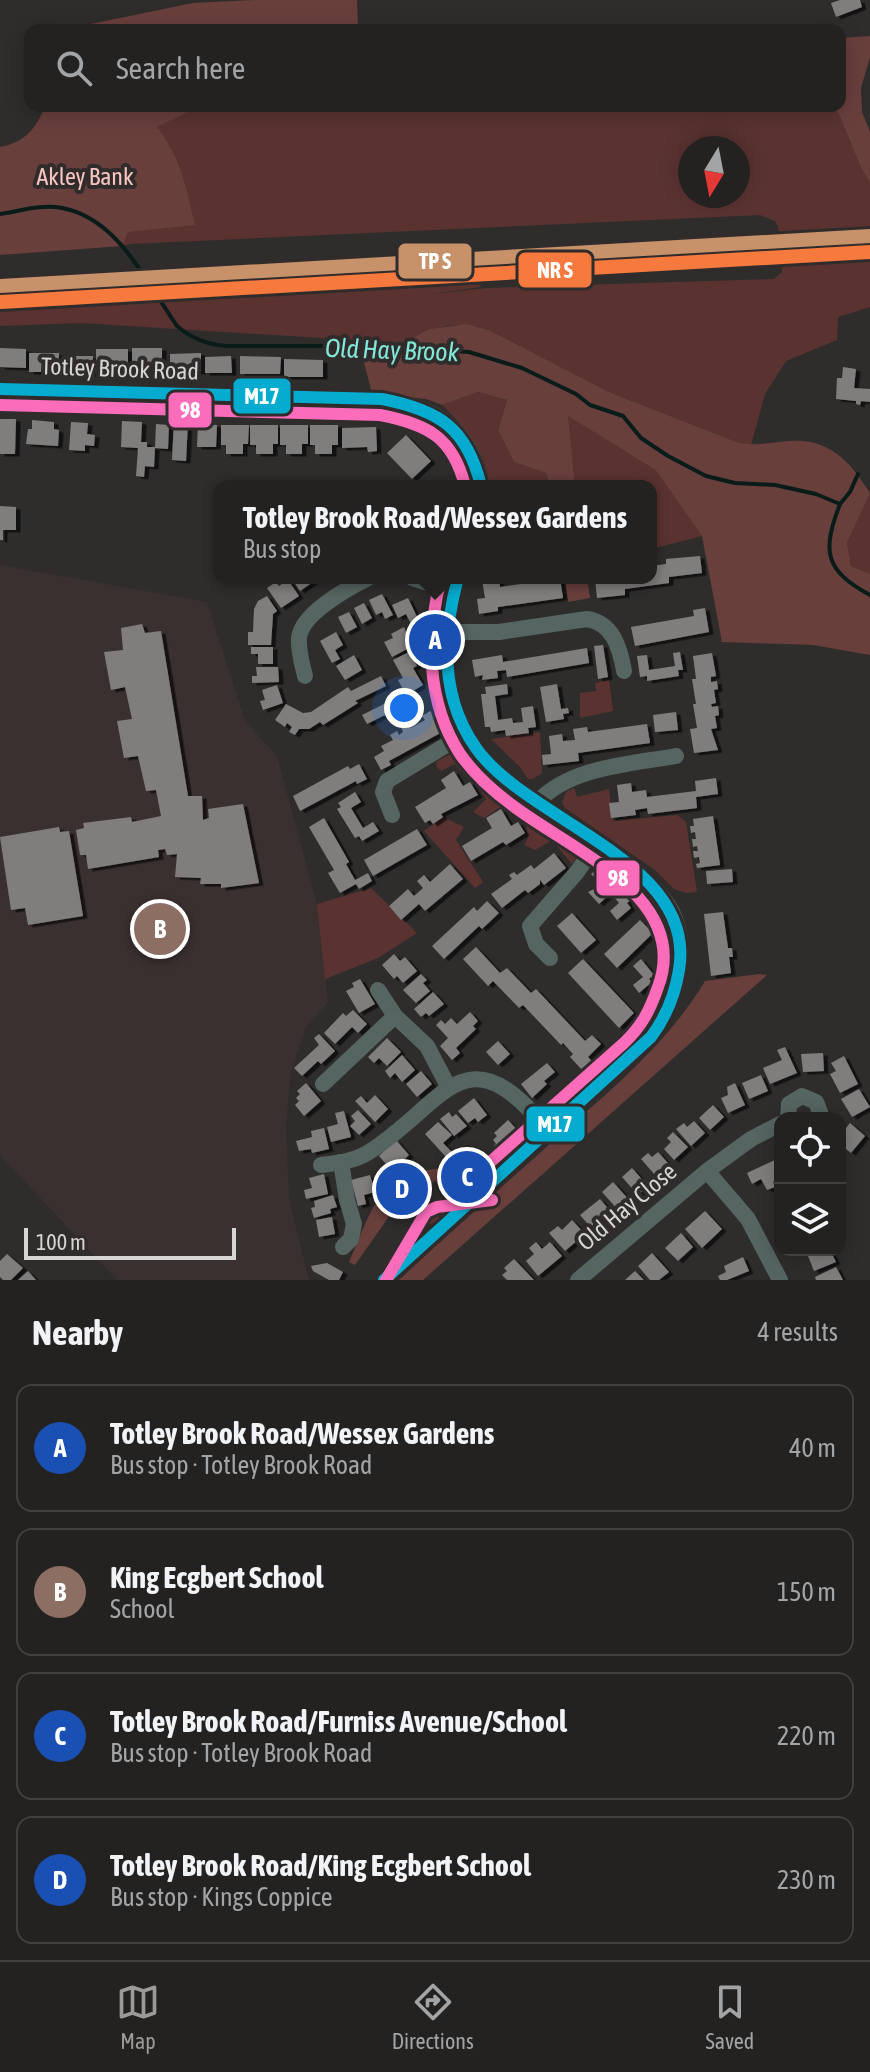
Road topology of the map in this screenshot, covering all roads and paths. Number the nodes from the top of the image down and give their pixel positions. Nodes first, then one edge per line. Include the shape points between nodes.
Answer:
1 (0, 389) edge
2 (479, 480) edge
3 (358, 584) edge
4 (456, 585) edge
5 (446, 632) junction
6 (624, 671) dead end
7 (305, 676) dead end
8 (466, 733) junction
9 (676, 756) dead end
10 (538, 802) junction
11 (392, 815) dead end
12 (598, 842) junction
13 (550, 958) dead end
14 (378, 990) dead end
15 (395, 1016) junction
16 (323, 1084) dead end
17 (448, 1086) junction
18 (788, 1112) edge
19 (820, 1112) edge
20 (774, 1127) edge
21 (548, 1131) junction
22 (341, 1162) junction
23 (321, 1165) dead end
24 (707, 1171) junction
25 (343, 1247) dead end
26 (384, 1280) edge
27 (578, 1280) edge
28 (780, 1280) edge

1 - 2 street, Totley Brook Road via 408,403 437,415 463,438
3 - 7 street via 304,622 299,638
4 - 5 street
5 - 6 street via 499,632 596,620 617,643
5 - 8 street via 450,691
8 - 10 street via 489,764
8 - 11 street via 387,781 383,792
9 - 10 street via 579,777
10 - 12 street
12 - 13 street via 530,926 536,944
12 - 21 street via 670,907 681,962 661,1024 626,1063
14 - 15 street
15 - 16 street
15 - 17 street via 427,1046
17 - 21 street via 468,1080 495,1082 527,1104
17 - 22 street via 369,1153
18 - 19 street via 789,1104 802,1096 816,1102
20 - 24 street, Old Hay Close
21 - 26 street
22 - 23 street
22 - 25 street via 354,1224
24 - 27 street, Old Hay Close
24 - 28 street, Old Hay Close via 748,1219

